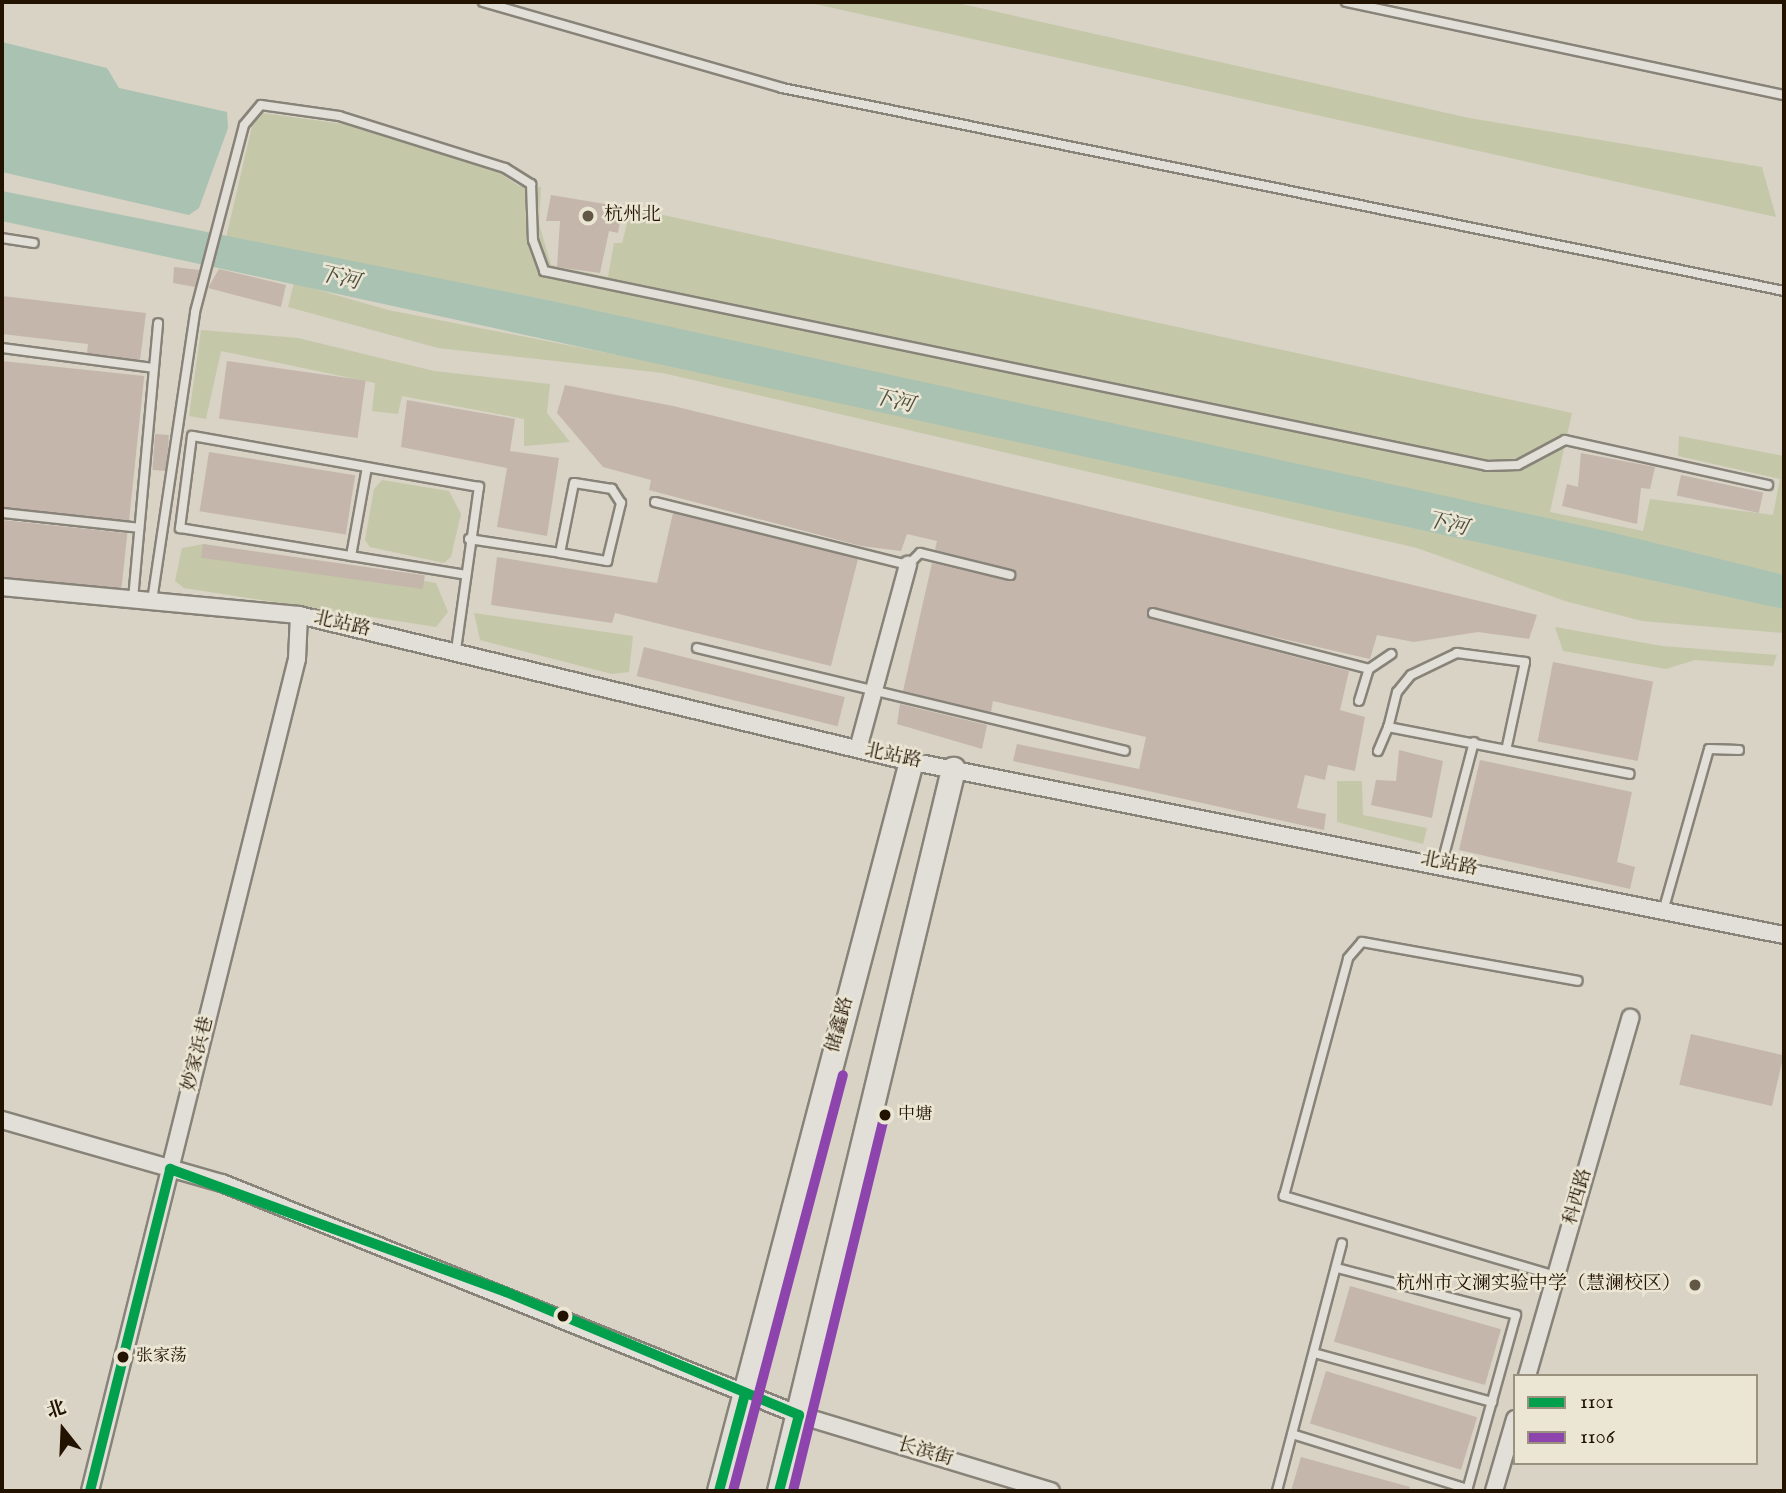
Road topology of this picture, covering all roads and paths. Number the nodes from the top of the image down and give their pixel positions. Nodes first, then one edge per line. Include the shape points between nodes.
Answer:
1 (483, 2) edge
2 (1346, 2) edge
3 (1784, 95) edge
4 (2, 238) edge
5 (34, 243) dead end
6 (1784, 291) edge
7 (158, 323) dead end
8 (2, 348) edge
9 (153, 368) junction
10 (368, 467) junction
11 (1768, 485) dead end
12 (655, 502) dead end
13 (2, 513) edge
14 (139, 528) junction
15 (469, 539) junction
16 (560, 553) junction
17 (351, 556) junction
18 (908, 565) junction
19 (462, 574) junction
20 (1010, 575) dead end
21 (2, 587) edge
22 (133, 599) junction
23 (152, 601) junction
24 (1153, 613) dead end
25 (299, 615) junction
26 (697, 648) dead end
27 (456, 650) junction
28 (1391, 654) dead end
29 (1369, 669) junction
30 (874, 689) junction
31 (1359, 701) dead end
32 (1388, 727) junction
33 (1474, 742) junction
34 (1507, 746) junction
35 (858, 749) junction
36 (1739, 750) dead end
37 (1125, 751) dead end
38 (1378, 751) dead end
39 (911, 761) junction
40 (953, 769) junction
41 (1629, 774) dead end
42 (1442, 863) junction
43 (1664, 908) junction
44 (1784, 935) edge
45 (1578, 981) dead end
46 (1630, 1018) dead end
47 (2, 1120) edge
48 (170, 1169) junction
49 (1342, 1242) dead end
50 (1337, 1268) junction
51 (1556, 1276) junction
52 (1314, 1353) junction
53 (1528, 1374) edge
54 (745, 1394) junction
55 (1492, 1402) junction
56 (799, 1415) junction
57 (1513, 1426) edge
58 (1292, 1434) junction
59 (1467, 1490) edge
60 (90, 1491) edge
61 (719, 1491) edge
62 (779, 1491) edge
63 (1051, 1491) edge
64 (1277, 1491) edge
65 (1494, 1491) edge

1 - 6 lane via 782,88
2 - 3 lane
4 - 5 lane
7 - 9 lane
8 - 9 lane
9 - 14 lane
10 - 15 lane via 479,487
10 - 17 lane
10 - 17 lane via 192,436 180,528
11 - 23 lane via 1564,440 1518,465 1488,466 544,271 533,240 531,184 505,167 339,116 261,105 244,125 207,268
12 - 18 lane
13 - 14 lane
14 - 22 lane
15 - 16 lane
15 - 19 lane
16 - 16 lane via 607,561 621,503 612,489 574,483
17 - 19 lane
18 - 20 lane via 920,553
18 - 30 street
19 - 27 lane
21 - 22 street, 北站路
22 - 23 street, 北站路
23 - 25 street, 北站路
24 - 29 lane
25 - 27 street, 北站路
25 - 48 street, 妙家浜巷 via 298,659
26 - 30 lane
27 - 35 street, 北站路
28 - 29 lane
29 - 31 lane
30 - 35 street
30 - 37 lane
32 - 33 lane
32 - 34 lane via 1397,692 1436,660 1457,653 1525,662
32 - 38 lane
33 - 34 lane
33 - 42 lane
34 - 41 lane
35 - 39 street, 北站路
36 - 43 lane via 1709,749
39 - 40 street, 北站路
39 - 54 street, 储鑫路
40 - 42 street, 北站路
40 - 56 street
42 - 43 street, 北站路
43 - 44 street, 北站路
45 - 51 lane via 1362,942 1348,958 1284,1196
46 - 51 street, 科西路
47 - 48 street, 长滨街
48 - 54 street, 长滨街 via 506,1292
48 - 60 street, 妙家浜巷
49 - 50 lane
50 - 52 lane
50 - 55 lane via 1516,1315
51 - 53 street, 科西路
52 - 55 lane
52 - 58 lane
54 - 56 street, 长滨街
54 - 61 street, 储鑫路
55 - 59 lane
56 - 62 street
56 - 63 street, 长滨街
57 - 65 street
58 - 59 lane
58 - 64 lane

